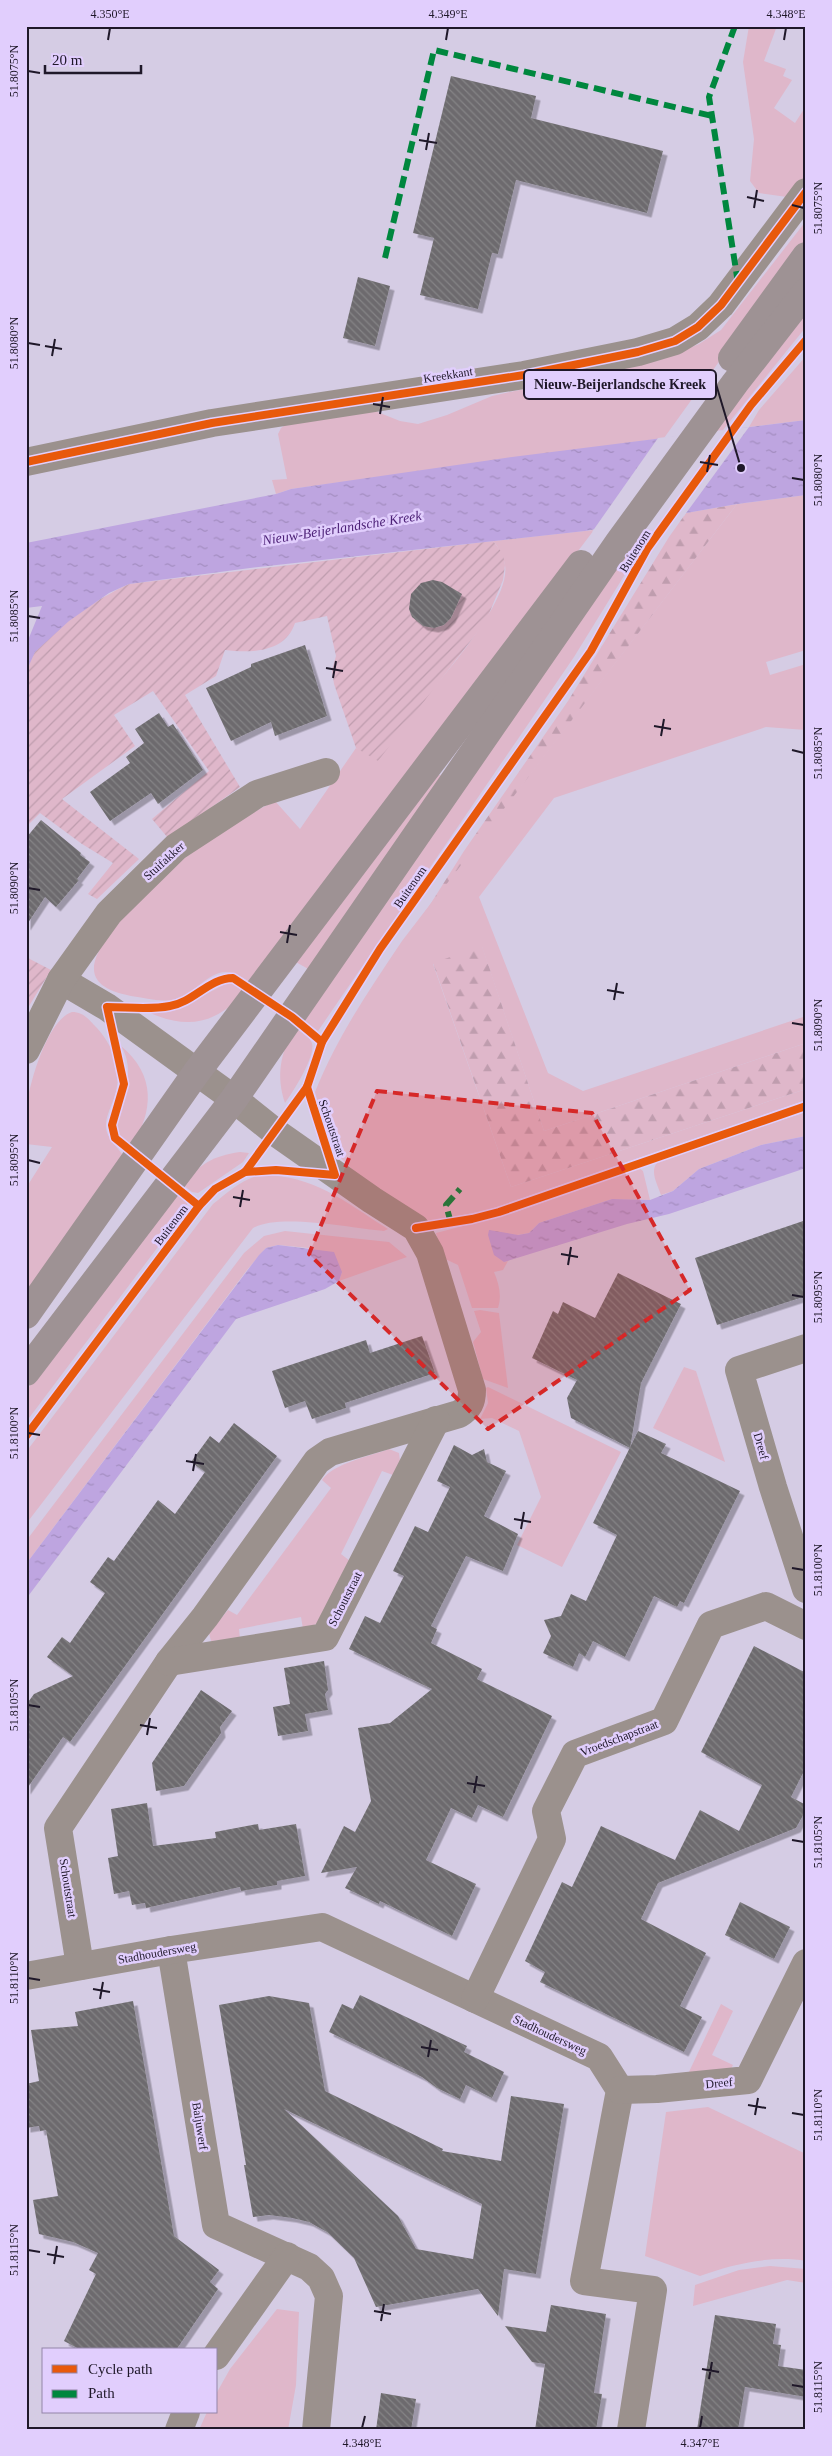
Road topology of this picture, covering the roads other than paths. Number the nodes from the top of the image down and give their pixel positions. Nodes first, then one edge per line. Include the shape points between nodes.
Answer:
1 (806, 192) edge
2 (806, 256) edge
3 (806, 292) edge
4 (727, 379) junction
5 (26, 462) edge
6 (607, 543) junction
7 (326, 772) dead end
8 (61, 980) junction
9 (26, 1050) edge
10 (196, 1072) junction
11 (234, 1099) junction
12 (26, 1314) edge
13 (806, 1348) edge
14 (26, 1372) edge
15 (436, 1420) junction
16 (806, 1589) edge
17 (806, 1626) edge
18 (169, 1662) junction
19 (171, 1950) junction
20 (806, 1963) edge
21 (80, 1966) junction
22 (26, 1976) edge
23 (474, 1999) junction
24 (620, 2090) junction
25 (287, 2256) junction
26 (218, 2353) edge
27 (185, 2414) edge
28 (179, 2430) edge
29 (316, 2430) edge
30 (631, 2430) edge

1 - 5 street, Kreekkant via 721,305 698,327 675,341 638,352 524,375 212,423
2 - 4 main road, Buitenom
3 - 4 main road, Buitenom
4 - 6 main road, Buitenom
6 - 10 main road, Buitenom
6 - 11 main road, Buitenom
7 - 8 street, Stuifakker via 257,794 176,847 109,913
8 - 9 street, Stuifakker
8 - 10 street via 107,1007
10 - 11 street
10 - 12 main road, Buitenom
11 - 14 main road, Buitenom
11 - 15 street, Schoutstraat via 275,1132 416,1228 430,1253 472,1390 472,1400 467,1409
13 - 16 street, Dreef via 739,1370
15 - 18 street, Schoutstraat via 337,1450 318,1461
15 - 18 street, Schoutstraat via 325,1637
17 - 23 street, Vroedschapstraat via 766,1606 712,1625 664,1720 575,1754 546,1811 552,1839
18 - 21 street, Schoutstraat via 58,1828
19 - 21 street, Stadhoudersweg
19 - 23 street, Stadhoudersweg via 322,1927
19 - 25 street, Baljuwerf via 216,2225
20 - 24 street, Dreef via 748,2080
21 - 22 street, Stadhoudersweg
23 - 24 street, Stadhoudersweg via 599,2057
24 - 30 street via 584,2281 653,2290
25 - 26 street
25 - 29 street, Baljuwerf via 309,2267 321,2278 329,2296
27 - 28 street

